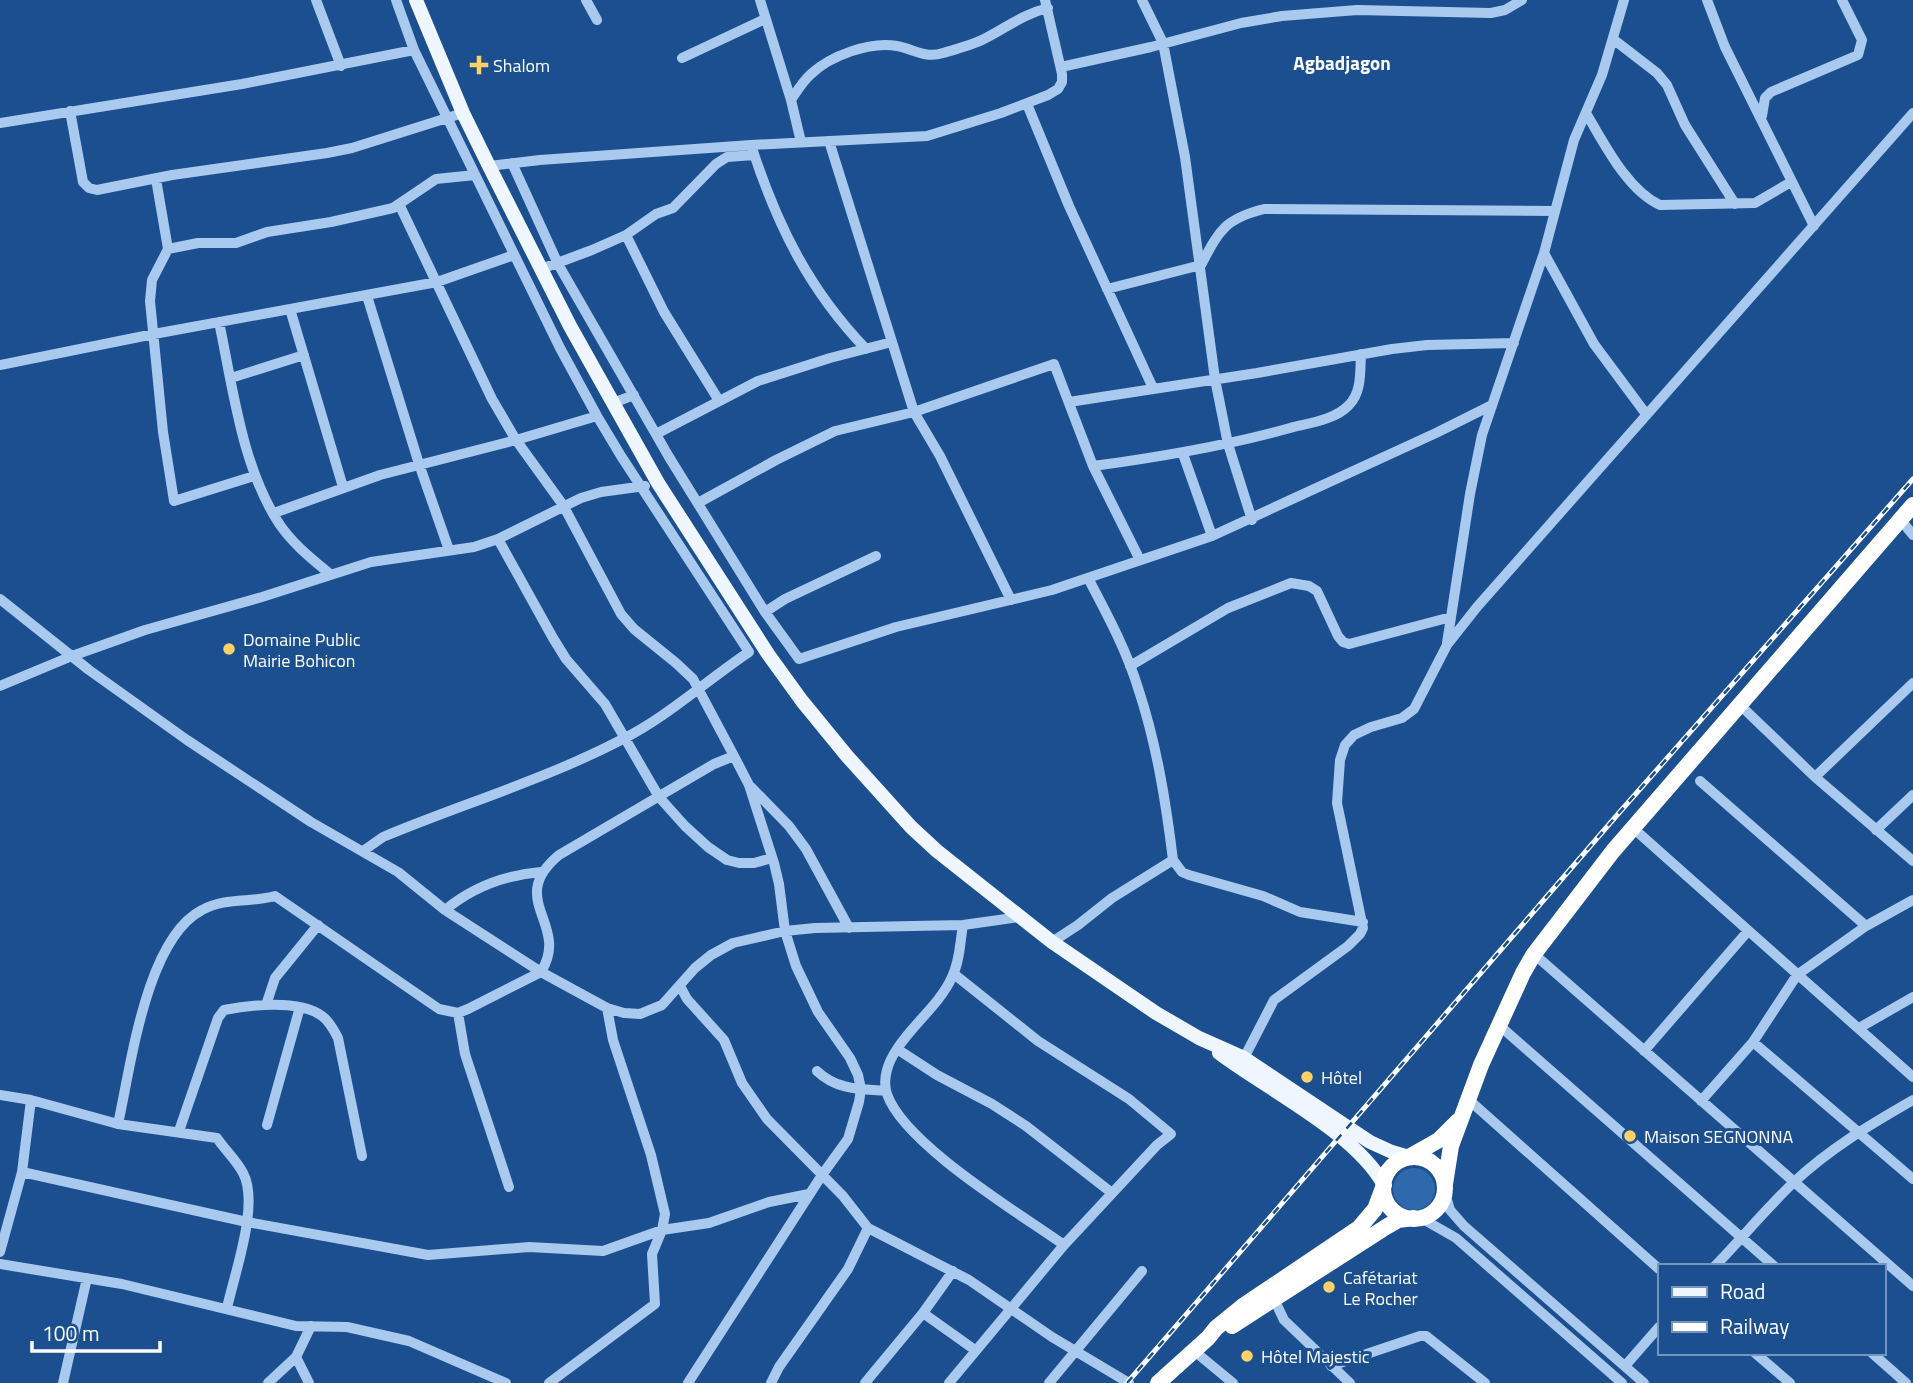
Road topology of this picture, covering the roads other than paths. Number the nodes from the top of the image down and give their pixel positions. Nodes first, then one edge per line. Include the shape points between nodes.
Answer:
1 (316, 0) edge
2 (396, 0) edge
3 (416, 0) edge
4 (586, 0) edge
5 (760, 0) edge
6 (1142, 0) edge
7 (1522, 0) edge
8 (1624, 0) edge
9 (1707, 0) edge
10 (1842, 0) edge
11 (1047, 4) edge
12 (1356, 5) edge
13 (765, 19) junction
14 (597, 20) dead end
15 (1613, 39) junction
16 (1163, 43) junction
17 (414, 50) junction
18 (682, 58) dead end
19 (341, 66) junction
20 (1061, 67) junction
21 (791, 100) junction
22 (1027, 104) junction
23 (70, 111) junction
24 (463, 113) junction
25 (1586, 113) junction
26 (1913, 113) edge
27 (446, 117) junction
28 (1762, 118) junction
29 (0, 123) edge
30 (829, 141) junction
31 (801, 142) junction
32 (752, 150) junction
33 (512, 163) junction
34 (489, 166) junction
35 (475, 175) junction
36 (156, 179) junction
37 (1791, 182) junction
38 (399, 204) junction
39 (1735, 204) junction
40 (1555, 211) junction
41 (1814, 226) junction
42 (626, 235) junction
43 (168, 249) junction
44 (1544, 253) junction
45 (514, 255) junction
46 (558, 264) junction
47 (1201, 265) junction
48 (541, 269) junction
49 (437, 282) junction
50 (1107, 289) junction
51 (367, 296) junction
52 (290, 309) junction
53 (219, 321) junction
54 (154, 334) junction
55 (892, 342) junction
56 (1514, 342) junction
57 (866, 349) junction
58 (1361, 354) junction
59 (304, 355) junction
60 (0, 365) edge
61 (230, 378) junction
62 (1214, 379) junction
63 (1153, 388) junction
64 (634, 396) junction
65 (718, 400) junction
66 (1069, 402) junction
67 (614, 403) junction
68 (1492, 405) junction
69 (914, 412) junction
70 (1646, 414) junction
71 (597, 416) junction
72 (656, 434) junction
73 (516, 440) junction
74 (1228, 444) junction
75 (1183, 454) junction
76 (419, 464) junction
77 (1093, 466) junction
78 (254, 476) junction
79 (658, 482) junction
80 (343, 487) junction
81 (642, 487) junction
82 (698, 503) junction
83 (564, 505) junction
84 (1913, 505) edge
85 (274, 513) junction
86 (1900, 519) junction
87 (1252, 520) junction
88 (1913, 535) edge
89 (1212, 536) junction
90 (498, 539) junction
91 (449, 550) junction
92 (876, 556) dead end
93 (1140, 560) junction
94 (330, 573) junction
95 (1088, 578) junction
96 (0, 599) edge
97 (1012, 600) junction
98 (765, 612) junction
99 (1451, 617) junction
100 (1447, 645) junction
101 (72, 656) junction
102 (799, 659) junction
103 (1129, 666) junction
104 (779, 669) junction
105 (1913, 683) edge
106 (0, 686) edge
107 (700, 690) junction
108 (1741, 705) junction
109 (624, 739) junction
110 (734, 756) junction
111 (1815, 776) junction
112 (1700, 781) dead end
113 (749, 785) junction
114 (1913, 795) edge
115 (659, 797) junction
116 (1633, 828) junction
117 (1876, 830) junction
118 (363, 851) junction
119 (772, 858) junction
120 (1173, 860) junction
121 (1913, 861) edge
122 (541, 872) junction
123 (1913, 900) edge
124 (445, 910) junction
125 (1020, 917) junction
126 (1363, 922) junction
127 (318, 925) junction
128 (963, 925) junction
129 (1866, 926) junction
130 (849, 928) junction
131 (785, 931) junction
132 (1748, 931) junction
133 (1052, 942) junction
134 (1535, 954) junction
135 (541, 972) junction
136 (954, 974) junction
137 (1797, 975) junction
138 (680, 986) junction
139 (1913, 997) edge
140 (266, 1004) junction
141 (300, 1007) junction
142 (607, 1007) junction
143 (458, 1013) junction
144 (1500, 1026) junction
145 (1859, 1028) junction
146 (1199, 1038) junction
147 (1753, 1042) junction
148 (897, 1049) junction
149 (1644, 1051) junction
150 (1244, 1058) junction
151 (817, 1070) dead end
152 (1913, 1077) edge
153 (861, 1089) junction
154 (886, 1091) junction
155 (0, 1095) edge
156 (31, 1100) junction
157 (1469, 1100) junction
158 (1913, 1100) edge
159 (1701, 1101) junction
160 (1462, 1117) junction
161 (118, 1124) junction
162 (267, 1125) dead end
163 (179, 1132) junction
164 (1856, 1133) junction
165 (362, 1156) dead end
166 (1409, 1157) junction
167 (22, 1172) junction
168 (822, 1175) junction
169 (1913, 1179) edge
170 (1794, 1183) junction
171 (1384, 1185) junction
172 (509, 1187) dead end
173 (1445, 1189) junction
174 (1112, 1193) junction
175 (809, 1194) junction
176 (1418, 1218) junction
177 (247, 1222) junction
178 (868, 1228) junction
179 (662, 1230) junction
180 (1742, 1238) junction
181 (1064, 1245) junction
182 (0, 1252) edge
183 (0, 1264) edge
184 (1717, 1264) edge
185 (1772, 1264) edge
186 (1658, 1268) edge
187 (953, 1271) junction
188 (1142, 1271) dead end
189 (87, 1278) junction
190 (1913, 1286) edge
191 (1274, 1299) junction
192 (1011, 1307) junction
193 (227, 1308) junction
194 (923, 1312) junction
195 (311, 1326) junction
196 (1658, 1328) edge
197 (1208, 1338) junction
198 (975, 1350) junction
199 (1076, 1350) junction
200 (1193, 1350) junction
201 (1757, 1355) edge
202 (1874, 1355) edge
203 (296, 1357) junction
204 (1331, 1366) junction
205 (1625, 1366) junction
206 (63, 1383) edge
207 (268, 1383) edge
208 (309, 1383) edge
209 (506, 1383) edge
210 (549, 1383) edge
211 (688, 1383) edge
212 (771, 1383) edge
213 (865, 1383) edge
214 (949, 1383) edge
215 (1049, 1383) edge
216 (1129, 1383) edge
217 (1158, 1383) edge
218 (1233, 1383) edge
219 (1350, 1383) edge
220 (1485, 1383) edge
221 (1622, 1383) edge
222 (1644, 1383) edge
223 (1790, 1383) edge
224 (1906, 1383) edge

1 - 19 street
2 - 17 street
3 - 24 main road
4 - 14 street
5 - 13 street
6 - 16 street
7 - 12 street via 1491,13
8 - 15 street
9 - 28 street via 1725,47
10 - 28 street via 1863,40 1858,55 1771,92 1762,106
11 - 20 street
11 - 21 street via 984,39 934,56 890,45 838,57 808,76
12 - 16 street via 1241,23
13 - 18 street
13 - 21 street
15 - 25 street
15 - 39 street via 1667,85 1685,125
16 - 20 street
16 - 47 street
17 - 19 street
17 - 27 street
19 - 23 street
20 - 22 street via 1058,89
21 - 31 street
22 - 30 street via 927,136
22 - 50 street
23 - 29 street
23 - 36 street via 80,172 89,188
24 - 27 street
24 - 34 main road
25 - 39 street via 1647,199 1660,205
25 - 40 street
26 - 41 street
27 - 35 street
27 - 36 street via 339,150
28 - 37 street
30 - 31 street
30 - 55 street
31 - 32 street
32 - 33 street
32 - 42 street via 716,164 673,208
32 - 57 street via 781,226 814,287
33 - 34 street
33 - 46 street
34 - 48 main road
35 - 38 street via 436,179
35 - 45 street
36 - 43 street
37 - 39 street via 1755,203
37 - 41 street
38 - 43 street via 236,243
38 - 49 street
40 - 44 street
40 - 47 street via 1264,209 1239,215 1223,228
41 - 70 street
42 - 46 street
42 - 65 street via 664,312
43 - 54 street via 150,289
44 - 56 street
44 - 70 street via 1594,344
45 - 49 street
45 - 71 street
46 - 48 street
46 - 64 street
47 - 50 street
47 - 62 street
48 - 67 main road
49 - 51 street
49 - 73 street
50 - 63 street
51 - 52 street
51 - 76 street
52 - 53 street
52 - 59 street
53 - 54 street
53 - 61 street
54 - 60 street
54 - 78 street via 174,501
55 - 57 street
55 - 69 street
56 - 58 street via 1427,345
56 - 68 street
57 - 65 street via 788,370
58 - 62 street
58 - 74 street via 1358,391 1340,414
59 - 61 street
59 - 80 street
61 - 78 street
62 - 63 street
62 - 74 street
63 - 66 street
64 - 67 street
64 - 72 street
65 - 72 street
66 - 69 street via 1054,364
66 - 77 street
67 - 79 main road
68 - 87 street
68 - 99 street via 1470,494
69 - 82 street via 835,431
69 - 97 street
70 - 100 street
71 - 73 street
71 - 81 street
72 - 82 street
73 - 76 street
73 - 83 street
74 - 75 street
74 - 87 street
75 - 77 street
75 - 89 street
76 - 80 street
76 - 91 street
77 - 93 street
78 - 85 street
79 - 81 street
79 - 104 main road
80 - 85 street
81 - 83 street via 601,492
81 - 107 street via 749,652
82 - 98 street
83 - 90 street
83 - 107 street via 621,614
84 - 86 highway
85 - 94 street via 298,547
86 - 88 street
86 - 108 highway
87 - 89 street
89 - 93 street
90 - 91 street
90 - 109 street via 566,659 605,704
91 - 94 street
92 - 98 street
93 - 95 street
94 - 101 street
95 - 97 street
95 - 103 street
96 - 101 street
97 - 102 street via 896,627
98 - 102 street
99 - 100 street
99 - 103 street via 1349,644 1338,636 1317,591 1291,583 1228,608
100 - 126 street via 1414,709 1354,735 1340,760 1337,803
101 - 106 street
101 - 118 street via 198,747
102 - 104 street
103 - 120 street via 1160,770
104 - 125 main road via 847,756 911,827
105 - 111 street
107 - 109 street
107 - 110 street
108 - 111 street
108 - 116 highway
109 - 115 street
109 - 118 street via 545,776 383,837
110 - 113 street
110 - 115 street
111 - 117 street
112 - 129 street
113 - 119 street
113 - 130 street via 806,849
114 - 117 street
115 - 119 street via 685,826 727,860 754,863
115 - 122 street via 559,855
116 - 132 street
116 - 134 highway
117 - 121 street
118 - 124 street
119 - 131 street
120 - 126 street via 1189,875 1300,912
120 - 133 street
122 - 124 street via 517,874 474,889
122 - 135 street via 536,894 551,946
123 - 129 street
124 - 135 street
125 - 128 street
125 - 133 main road
126 - 150 street via 1358,937 1274,1000
127 - 140 street via 275,978
127 - 143 street via 439,1009
127 - 161 street via 275,896 221,902 190,917 166,948 146,997
128 - 130 street
128 - 136 street
129 - 137 street
130 - 131 street
131 - 138 street via 733,943 711,955
131 - 153 street via 803,983 855,1066
132 - 137 street
132 - 149 street
133 - 146 main road
134 - 144 highway
134 - 149 street
135 - 142 street
135 - 143 street
136 - 148 street
136 - 174 street via 1038,1041 1129,1099 1171,1134
137 - 145 street
137 - 147 street
138 - 142 street via 650,1012
138 - 168 street via 724,1040 757,1106
139 - 145 street
140 - 141 street
140 - 163 street via 221,1013
141 - 162 street
141 - 165 street via 321,1015 338,1038
142 - 179 street via 612,1040 651,1155 664,1213
143 - 172 street via 465,1054
144 - 157 highway
144 - 180 street
145 - 152 street
146 - 150 main road
146 - 171 main road via 1340,1137 1374,1168
147 - 159 street
147 - 164 street
148 - 154 street via 886,1073
148 - 174 street via 1026,1126
149 - 159 street
150 - 166 main road via 1370,1142
151 - 153 street via 834,1084
153 - 154 street
153 - 168 street via 848,1139
154 - 181 street via 901,1119 925,1145
155 - 156 street
156 - 161 street
156 - 167 street
157 - 160 highway
157 - 186 street
158 - 164 street
159 - 170 street
160 - 166 highway via 1439,1140
160 - 173 highway via 1447,1159
161 - 163 street
163 - 177 street via 217,1138 244,1175
164 - 169 street
164 - 170 street
166 - 171 highway via 1391,1167
166 - 173 highway via 1435,1164
167 - 177 street
167 - 182 street
168 - 175 street
168 - 178 street
170 - 180 street
170 - 190 street
171 - 176 highway via 1390,1207
171 - 197 highway via 1376,1209 1359,1228 1243,1306
173 - 176 highway via 1437,1209
173 - 205 street via 1450,1210 1464,1226
174 - 181 street
175 - 179 street via 709,1223
175 - 211 street
176 - 191 highway via 1398,1220
176 - 221 street via 1456,1238
177 - 179 street via 428,1255 529,1247 603,1251
177 - 193 street
178 - 187 street
178 - 212 street via 848,1269
179 - 210 street via 652,1254 655,1304
180 - 184 street
180 - 185 street
181 - 192 street
183 - 189 street
187 - 192 street
187 - 194 street
188 - 199 street
189 - 193 street
189 - 206 street
191 - 197 highway
191 - 204 street via 1284,1320
192 - 198 street
192 - 199 street
193 - 195 street
194 - 198 street
194 - 213 street
195 - 203 street
195 - 209 street via 347,1327 409,1341
196 - 205 street
197 - 200 highway
198 - 214 street
199 - 215 street
199 - 216 street
200 - 217 highway
200 - 218 street
201 - 223 street
202 - 224 street
203 - 207 street
203 - 208 street
204 - 219 street
204 - 220 street via 1426,1336
205 - 222 street

